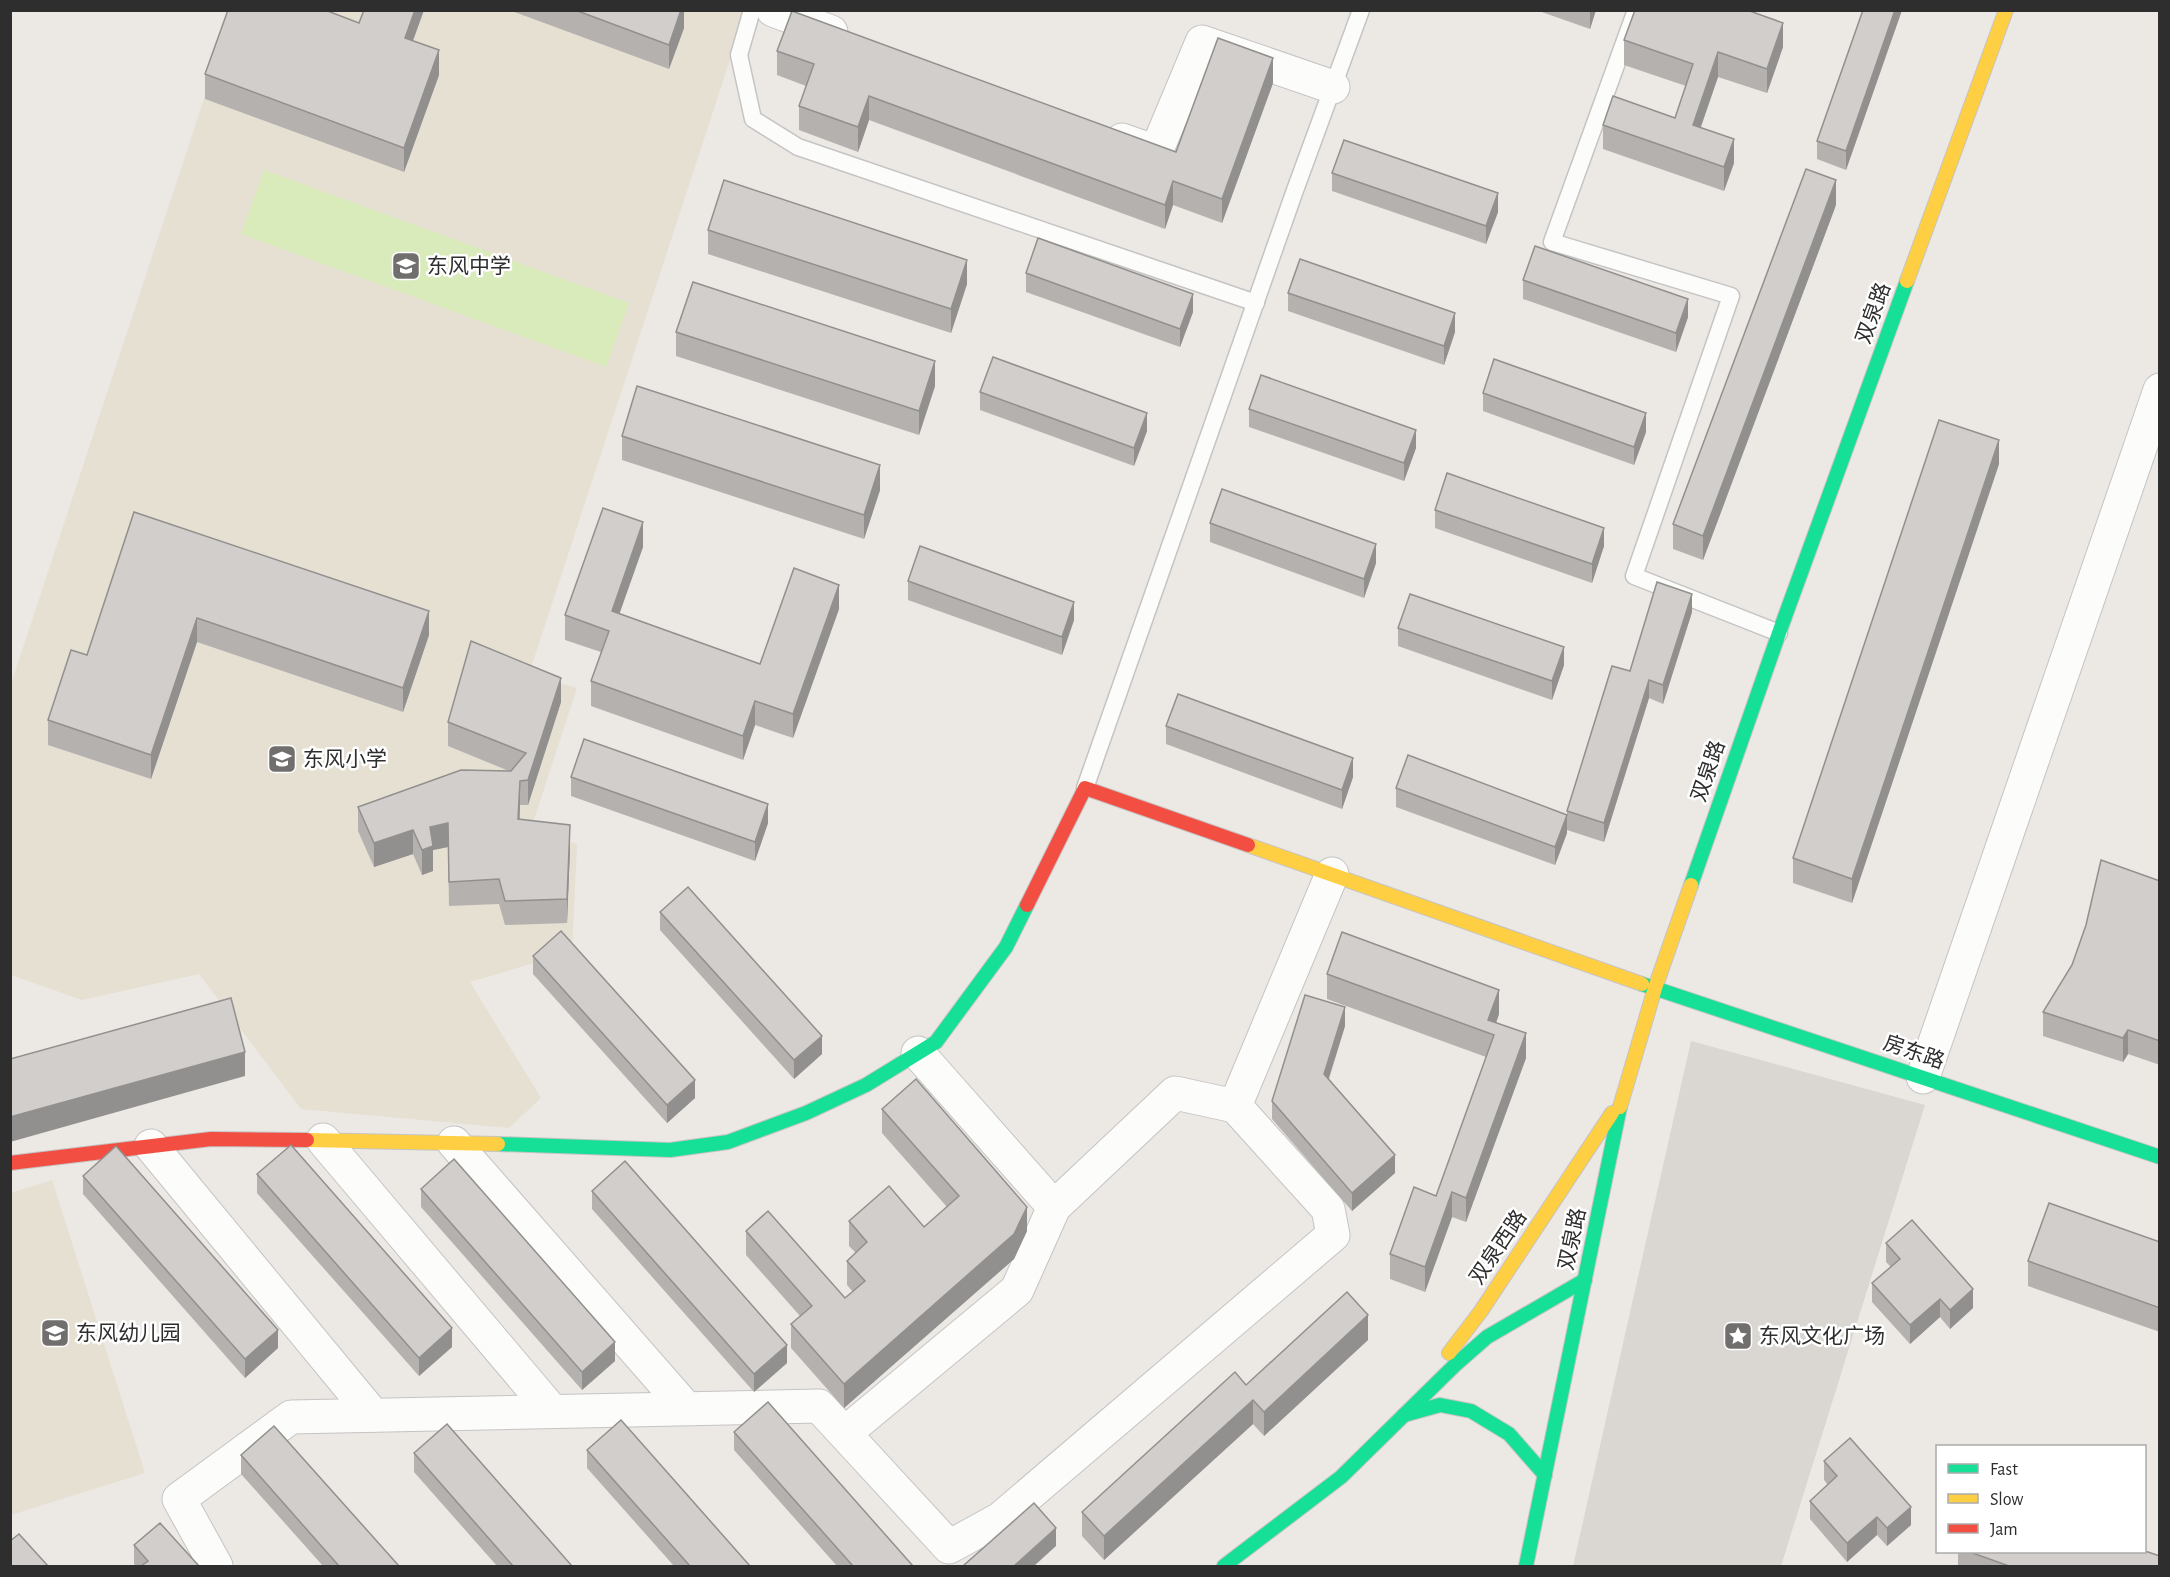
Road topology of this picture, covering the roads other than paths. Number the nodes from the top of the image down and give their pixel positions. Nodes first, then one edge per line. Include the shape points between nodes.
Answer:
1 (752, 10) edge
2 (773, 10) edge
3 (1361, 10) edge
4 (1636, 10) edge
5 (2006, 10) edge
6 (861, 43) edge
7 (1333, 87) junction
8 (1090, 128) edge
9 (1256, 303) junction
10 (2160, 390) edge
11 (1779, 633) junction
12 (1085, 788) junction
13 (1332, 874) junction
14 (1655, 988) junction
15 (918, 1053) junction
16 (1923, 1077) junction
17 (1622, 1098) junction
18 (1235, 1106) junction
19 (323, 1140) junction
20 (454, 1143) junction
21 (151, 1146) junction
22 (2160, 1157) edge
23 (10, 1163) edge
24 (1054, 1208) junction
25 (1585, 1280) junction
26 (686, 1408) junction
27 (552, 1411) junction
28 (372, 1415) junction
29 (1404, 1415) junction
30 (845, 1433) junction
31 (1545, 1475) junction
32 (216, 1566) edge
33 (1224, 1566) edge
34 (1526, 1566) edge

1 - 9 lane via 739,55 753,119 798,147
2 - 6 street
3 - 7 lane
4 - 11 lane via 1552,242 1731,296 1634,576
5 - 11 street, 双泉路
7 - 8 street via 1202,42 1156,152
7 - 9 lane
9 - 12 lane
10 - 16 street
11 - 14 street, 双泉路
12 - 13 street, 房东路
12 - 15 street via 1006,946 936,1042
13 - 14 street, 房东路
13 - 18 street
14 - 16 street, 房东路
14 - 17 street, 双泉路
15 - 20 street via 866,1085 816,1109 728,1142 670,1150
15 - 24 street
16 - 22 street, 房东路
17 - 25 street, 双泉路
17 - 29 street, 双泉西路 via 1480,1311
18 - 24 street via 1175,1093
18 - 30 street via 1328,1209 1333,1234 1000,1519 949,1546
19 - 20 street
19 - 21 street via 211,1139
19 - 27 street
20 - 26 street
21 - 23 street
21 - 28 street
24 - 30 street via 1017,1290
25 - 29 street, 双泉西路 via 1487,1337
25 - 31 street, 双泉路
26 - 27 street
26 - 30 street via 819,1406
27 - 28 street
28 - 32 street via 291,1417 179,1499
29 - 31 street via 1440,1405 1471,1411 1509,1434
29 - 33 street, 双泉西路 via 1341,1477
31 - 34 street, 双泉路

